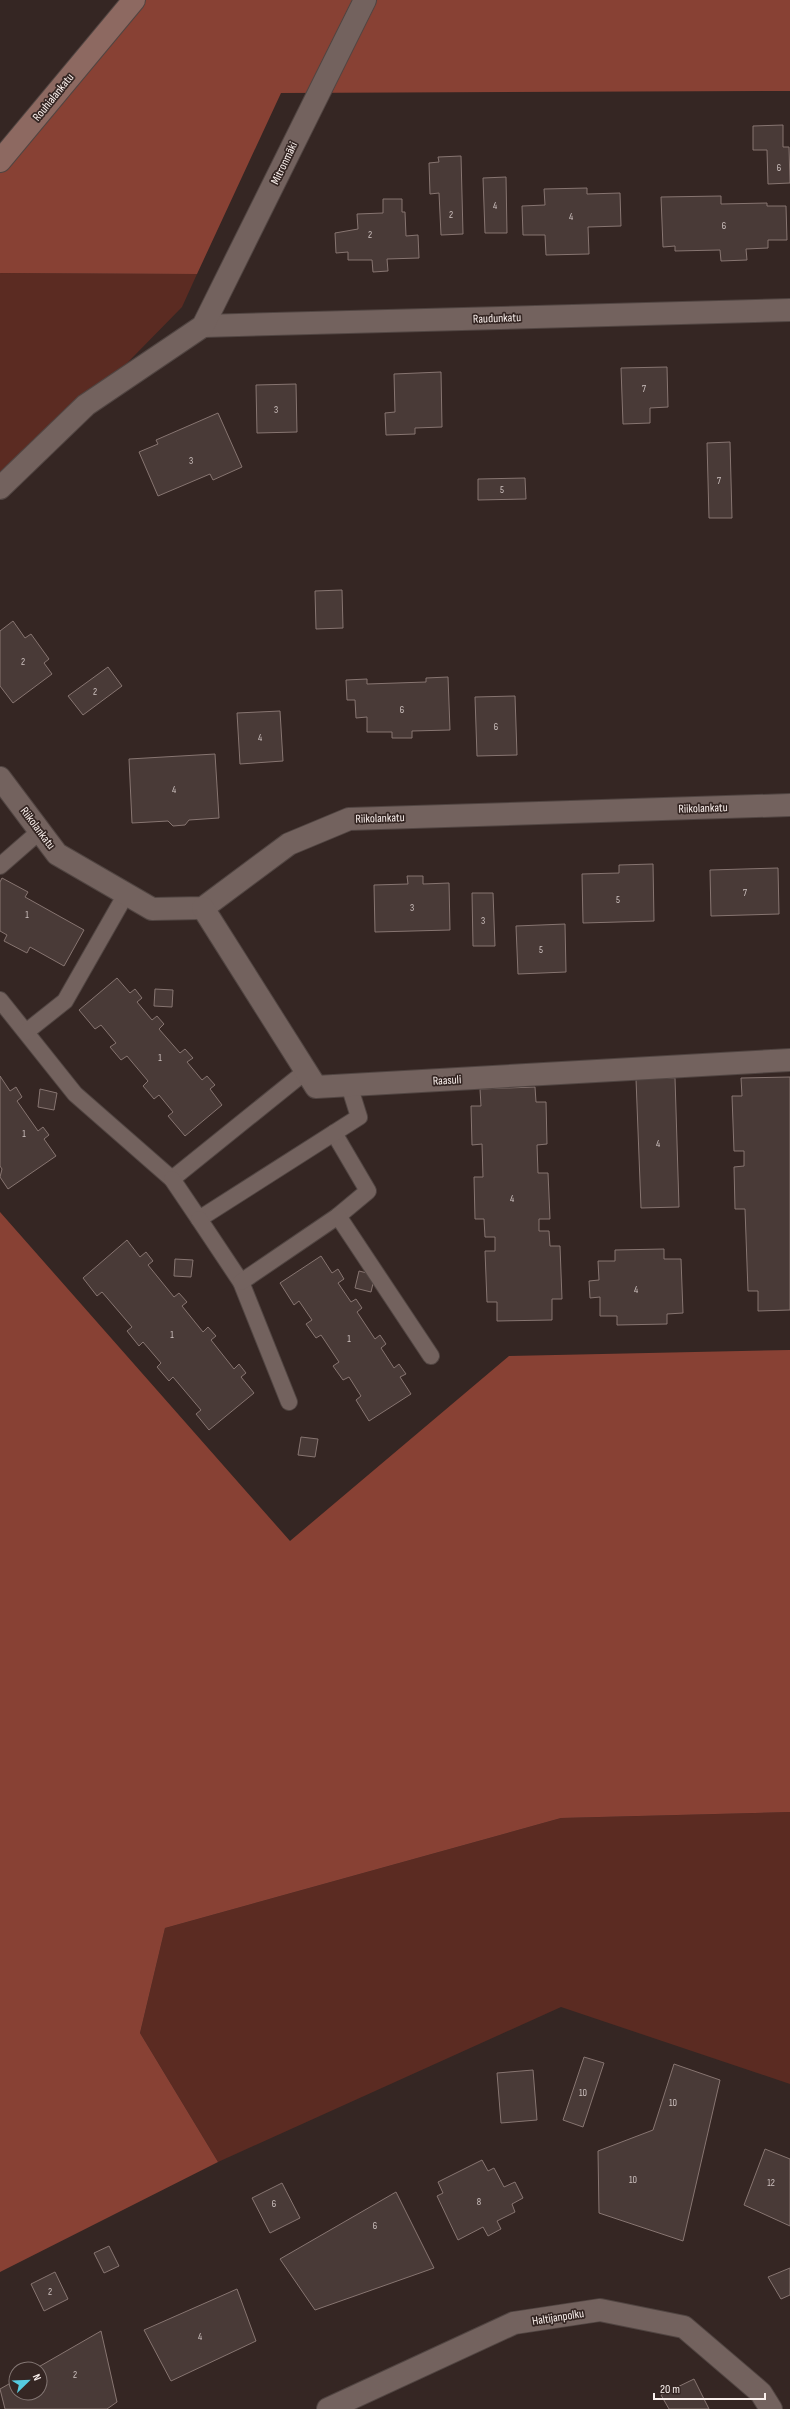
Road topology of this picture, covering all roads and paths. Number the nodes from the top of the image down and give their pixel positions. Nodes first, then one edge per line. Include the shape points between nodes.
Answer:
1 (134, 0) edge
2 (365, 0) edge
3 (0, 161) edge
4 (790, 310) edge
5 (203, 326) junction
6 (0, 488) edge
7 (0, 778) edge
8 (790, 805) edge
9 (40, 831) junction
10 (0, 866) edge
11 (126, 894) junction
12 (203, 908) junction
13 (0, 1000) edge
14 (26, 1032) junction
15 (790, 1060) edge
16 (306, 1071) junction
17 (349, 1085) junction
18 (334, 1133) junction
19 (172, 1179) junction
20 (338, 1216) junction
21 (199, 1219) junction
22 (241, 1282) junction
23 (431, 1356) dead end
24 (289, 1402) dead end
25 (328, 2409) edge
26 (771, 2409) edge

1 - 3 street, Rouhialankatu
2 - 5 street, Mitronmäki
4 - 5 street, Raudunkatu
5 - 6 street via 86,405
7 - 9 street, Riikolankatu
8 - 12 street, Riikolankatu via 349,819 289,844
9 - 10 lane
9 - 11 street, Riikolankatu via 57,854
11 - 12 street, Riikolankatu via 152,909
11 - 14 lane via 64,1001
12 - 16 street, Raasuli
13 - 14 lane
14 - 19 lane via 75,1094
15 - 17 street, Raasuli
16 - 17 street, Raasuli via 316,1088
16 - 19 lane
17 - 18 lane via 359,1117
18 - 20 lane via 368,1191
18 - 21 lane
19 - 21 lane
20 - 22 lane
20 - 23 lane
21 - 22 lane
22 - 24 lane
25 - 26 street, Haltijanpolku via 514,2323 600,2310 684,2326 760,2393

